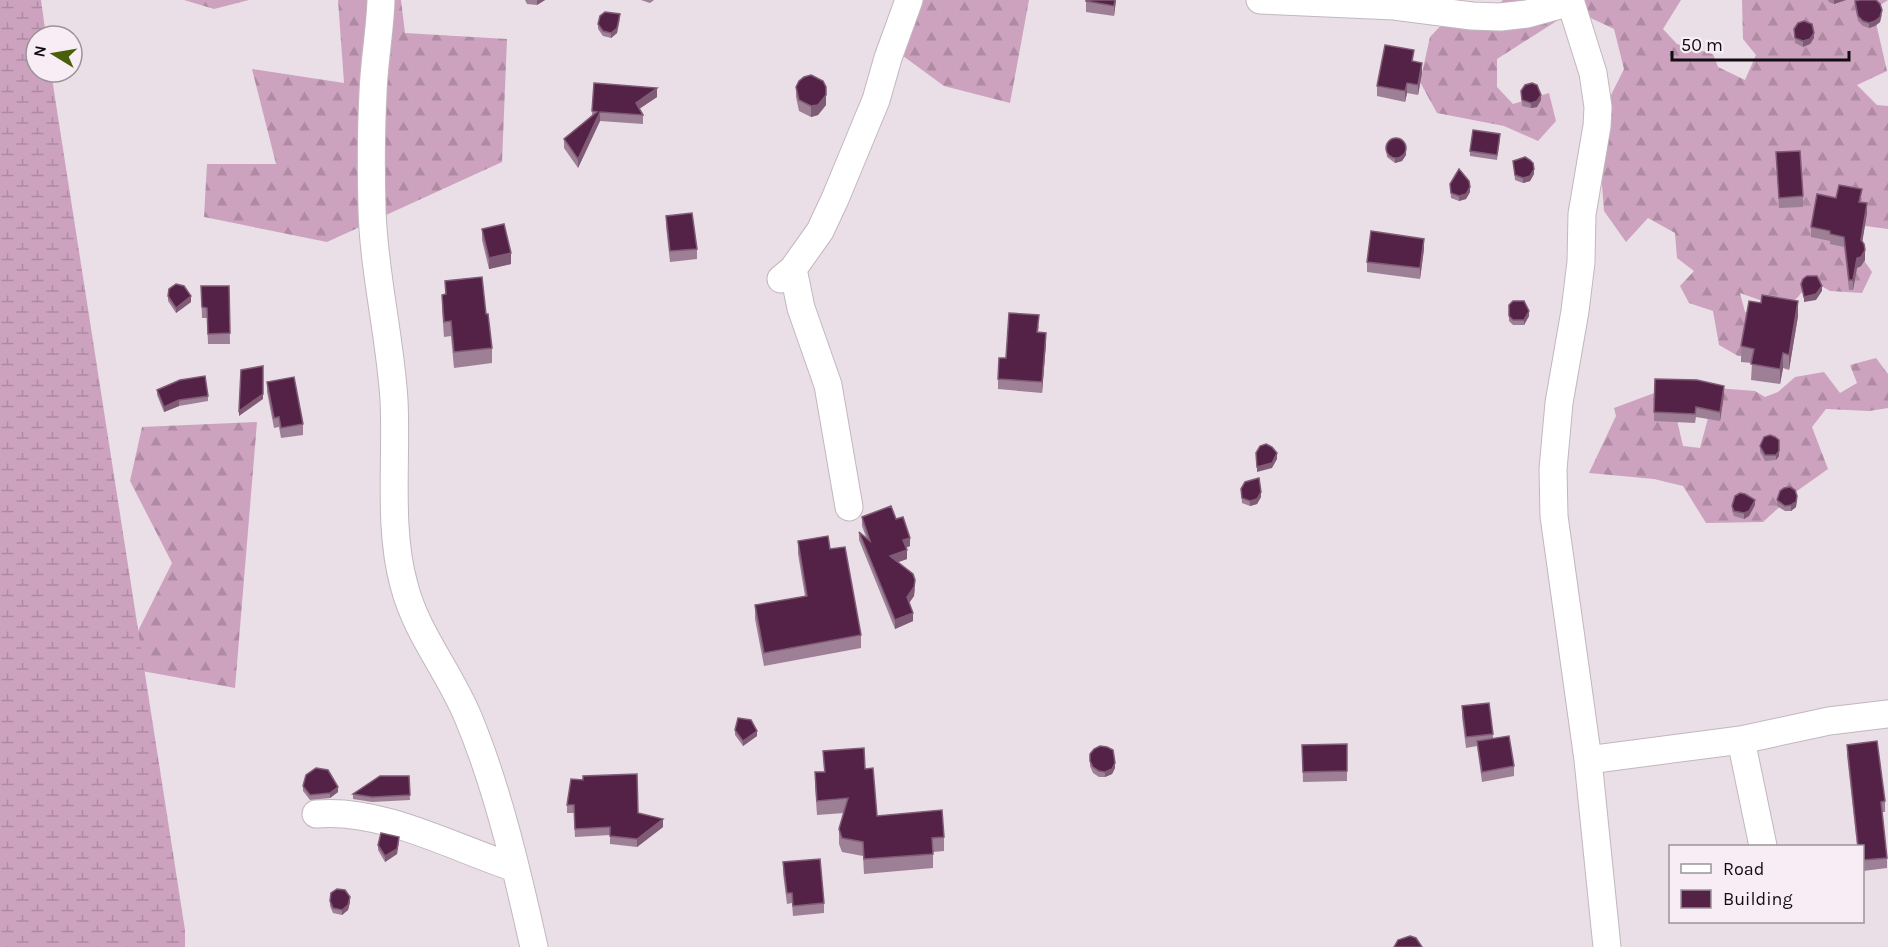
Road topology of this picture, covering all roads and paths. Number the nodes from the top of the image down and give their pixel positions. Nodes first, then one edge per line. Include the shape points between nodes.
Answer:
1 (381, 0) edge
2 (909, 0) edge
3 (1260, 0) edge
4 (1571, 1) edge
5 (849, 507) dead end
6 (1888, 714) edge
7 (1741, 740) junction
8 (1588, 760) junction
9 (316, 814) dead end
10 (1763, 845) edge
11 (514, 868) junction
12 (533, 946) edge
13 (1607, 947) edge

1 - 11 street via 373,93 372,212 394,400 400,568 417,624 468,716
2 - 5 street via 876,100 835,199 820,231 787,274 828,385
3 - 4 street via 1394,6 1500,17 1527,14
4 - 8 street via 1593,74 1598,107 1553,469 1557,547
6 - 7 street via 1829,721
7 - 8 street
7 - 10 street
8 - 13 street
9 - 11 street via 378,819
11 - 12 street

